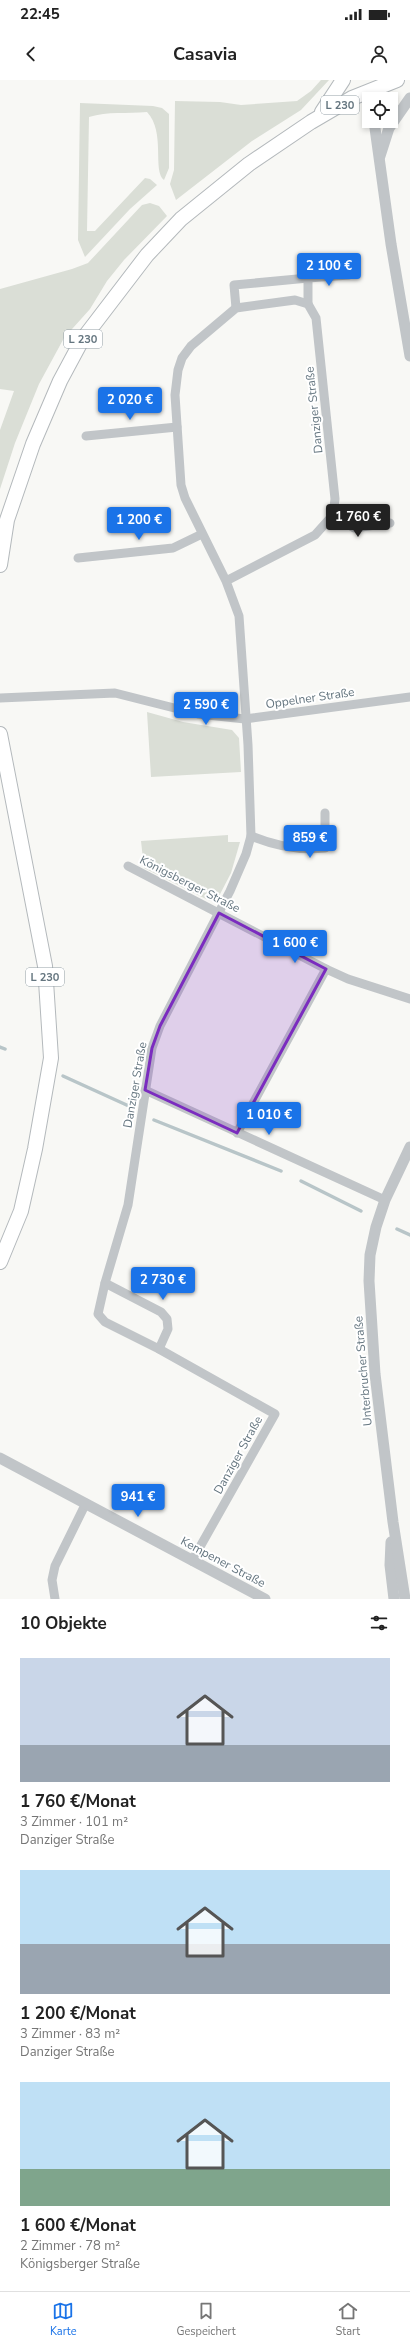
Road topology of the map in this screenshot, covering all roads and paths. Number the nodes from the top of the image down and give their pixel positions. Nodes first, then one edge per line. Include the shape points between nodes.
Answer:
1 (344, 80) edge
2 (397, 80) edge
3 (370, 89) edge
4 (410, 98) edge
5 (311, 122) junction
6 (375, 128) edge
7 (379, 160) junction
8 (349, 275) dead end
9 (308, 278) junction
10 (308, 304) junction
11 (236, 308) junction
12 (410, 356) edge
13 (176, 427) junction
14 (86, 436) dead end
15 (332, 516) junction
16 (390, 523) dead end
17 (202, 534) junction
18 (78, 558) dead end
19 (0, 565) edge
20 (226, 581) junction
21 (410, 697) edge
22 (0, 698) edge
23 (245, 719) junction
24 (0, 734) edge
25 (324, 814) dead end
26 (251, 836) junction
27 (128, 866) dead end
28 (219, 913) junction
29 (326, 969) junction
30 (410, 998) edge
31 (146, 1090) junction
32 (237, 1133) junction
33 (410, 1147) edge
34 (385, 1200) junction
35 (0, 1262) edge
36 (105, 1283) junction
37 (159, 1349) junction
38 (0, 1458) edge
39 (86, 1503) junction
40 (393, 1522) junction
41 (192, 1561) junction
42 (55, 1599) edge
43 (265, 1599) edge
44 (394, 1599) edge
45 (405, 1599) edge

1 - 5 main road via 332,99
2 - 3 main road, L 230
3 - 5 main road, L 230
4 - 7 street via 390,128
5 - 19 main road, L 230 via 249,164 181,219 147,255 82,340 60,381 33,444 8,520
6 - 7 street
7 - 12 street
8 - 9 street
9 - 10 street, Danziger Straße
9 - 11 street via 234,285
10 - 11 street via 295,300
10 - 15 street, Danziger Straße via 316,318 335,499
11 - 13 street, Danziger Straße via 191,346 182,358 175,395
13 - 14 street
13 - 17 street, Danziger Straße via 181,485
15 - 16 street via 354,528
15 - 20 street via 314,536
17 - 18 street via 173,548
17 - 20 street, Danziger Straße
20 - 23 street, Danziger Straße via 239,616
21 - 23 street, Oppelner Straße
22 - 23 street, Oppelner Straße via 115,693 198,714
23 - 26 street, Danziger Straße
24 - 35 main road, L 230 via 45,966 51,1058 21,1211
25 - 26 street via 325,848 292,849
26 - 28 street, Danziger Straße via 246,854
27 - 28 street, Königsberger Straße
28 - 29 street, Königsberger Straße
28 - 31 street, Danziger Straße via 160,1026 152,1048
29 - 30 street, Königsberger Straße via 348,979
29 - 32 street
31 - 32 street
31 - 36 street, Danziger Straße via 128,1205
32 - 34 street
33 - 34 street, Unterbrucher Straße
34 - 40 street, Unterbrucher Straße via 370,1255 369,1281 375,1374
36 - 37 street, Danziger Straße via 98,1314 105,1322
36 - 37 street via 161,1312 167,1319 168,1329
37 - 41 street, Danziger Straße via 275,1414
38 - 39 street, Kempener Straße
39 - 41 street, Kempener Straße
39 - 42 street via 54,1566 52,1580
40 - 44 street via 390,1565
40 - 45 street, Unterbrucher Straße
41 - 43 street, Kempener Straße

